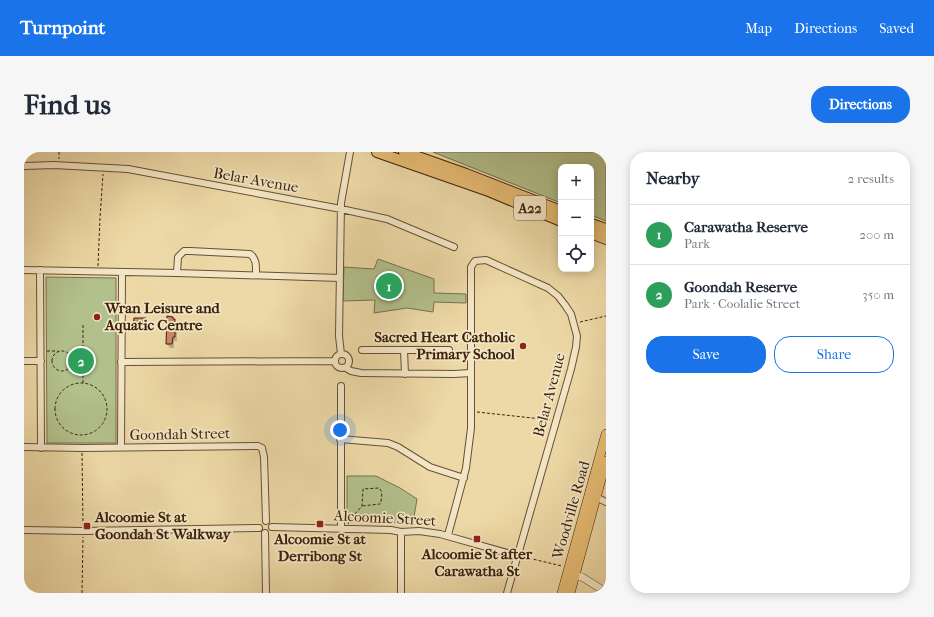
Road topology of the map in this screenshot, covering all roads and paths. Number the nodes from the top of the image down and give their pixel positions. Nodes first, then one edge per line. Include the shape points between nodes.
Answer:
1 (59, 152) edge
2 (350, 152) edge
3 (377, 152) edge
4 (404, 152) edge
5 (59, 165) junction
6 (24, 166) edge
7 (103, 168) junction
8 (341, 209) junction
9 (558, 210) edge
10 (558, 220) edge
11 (594, 227) edge
12 (602, 236) edge
13 (454, 247) dead end
14 (24, 270) edge
15 (40, 270) junction
16 (98, 271) junction
17 (122, 272) junction
18 (177, 273) junction
19 (256, 276) junction
20 (340, 278) junction
21 (606, 316) edge
22 (580, 322) dead end
23 (83, 325) dead end
24 (362, 350) dead end
25 (404, 350) junction
26 (449, 350) dead end
27 (40, 351) junction
28 (60, 351) junction
29 (341, 354) junction
30 (24, 361) edge
31 (41, 361) junction
32 (72, 361) junction
33 (83, 361) junction
34 (335, 361) junction
35 (121, 362) junction
36 (346, 368) junction
37 (471, 373) junction
38 (405, 374) junction
39 (83, 384) junction
40 (341, 386) dead end
41 (471, 411) junction
42 (556, 421) junction
43 (606, 434) edge
44 (340, 439) junction
45 (121, 447) junction
46 (24, 448) edge
47 (41, 448) junction
48 (82, 448) junction
49 (606, 461) edge
50 (464, 478) junction
51 (596, 496) junction
52 (606, 502) edge
53 (362, 506) junction
54 (344, 518) dead end
55 (266, 521) junction
56 (272, 527) junction
57 (259, 528) junction
58 (340, 528) junction
59 (24, 530) edge
60 (83, 531) junction
61 (401, 532) junction
62 (265, 534) junction
63 (448, 535) junction
64 (518, 556) junction
65 (569, 571) junction
66 (606, 592) edge
67 (82, 593) edge
68 (266, 593) edge
69 (401, 593) edge
70 (507, 593) edge
71 (562, 593) edge
72 (570, 593) edge

1 - 5 path
2 - 8 street
3 - 10 highway, A22 via 492,192
4 - 9 highway, A22 via 474,176
5 - 6 street, Belar Avenue
5 - 7 street, Belar Avenue
7 - 8 street, Belar Avenue via 128,169
7 - 16 path
8 - 13 street, Belar Avenue via 387,219
8 - 20 street
11 - 12 highway
14 - 15 street
15 - 16 street
15 - 27 street
16 - 17 street
17 - 18 street
17 - 35 street
18 - 19 street
18 - 19 street via 180,253 190,251 250,254 255,261
19 - 20 street
20 - 29 street
21 - 22 path
23 - 33 path
24 - 25 street
25 - 26 street
25 - 38 street
27 - 28 path
27 - 31 street
28 - 32 path via 67,352
28 - 32 path via 53,358 52,364 56,369 65,371
29 - 34 street
29 - 36 street via 349,360
30 - 31 street
31 - 47 street
32 - 33 path
33 - 39 path
34 - 35 street
34 - 36 street via 339,367
35 - 45 street
36 - 38 street via 361,374
37 - 38 street
37 - 41 street
37 - 42 street, Belar Avenue via 470,271 475,261 486,260 548,288 558,296 571,314 577,336 576,347
39 - 39 path via 72,385 61,392 54,408 59,424 65,430 81,436 97,430 103,423 107,406 100,391
40 - 44 street
41 - 42 path
41 - 50 street via 469,451
42 - 64 street, Belar Avenue
43 - 65 main road, Woodville Road
44 - 50 street via 388,443 430,467
44 - 58 street
45 - 48 street, Goondah Street
45 - 55 street, Goondah Street via 262,448
46 - 47 street, Goondah Street
47 - 48 street, Goondah Street
48 - 60 path
49 - 51 main road, Woodville Road
50 - 63 street
51 - 52 street
51 - 65 main road, Woodville Road
53 - 53 path via 363,489 380,489 380,504
53 - 54 path via 350,518
55 - 56 street
55 - 57 street via 260,524
56 - 58 street, Alcoomie Street
56 - 62 street via 271,531
57 - 60 street
57 - 62 street
58 - 61 street, Alcoomie Street
59 - 60 street
60 - 67 path
61 - 63 street, Alcoomie Street via 409,530
61 - 69 street
62 - 68 street
63 - 64 street, Alcoomie Street
64 - 65 path
64 - 70 street, Belar Avenue
65 - 66 street
65 - 71 main road, Woodville Road
65 - 72 main road, Woodville Road

